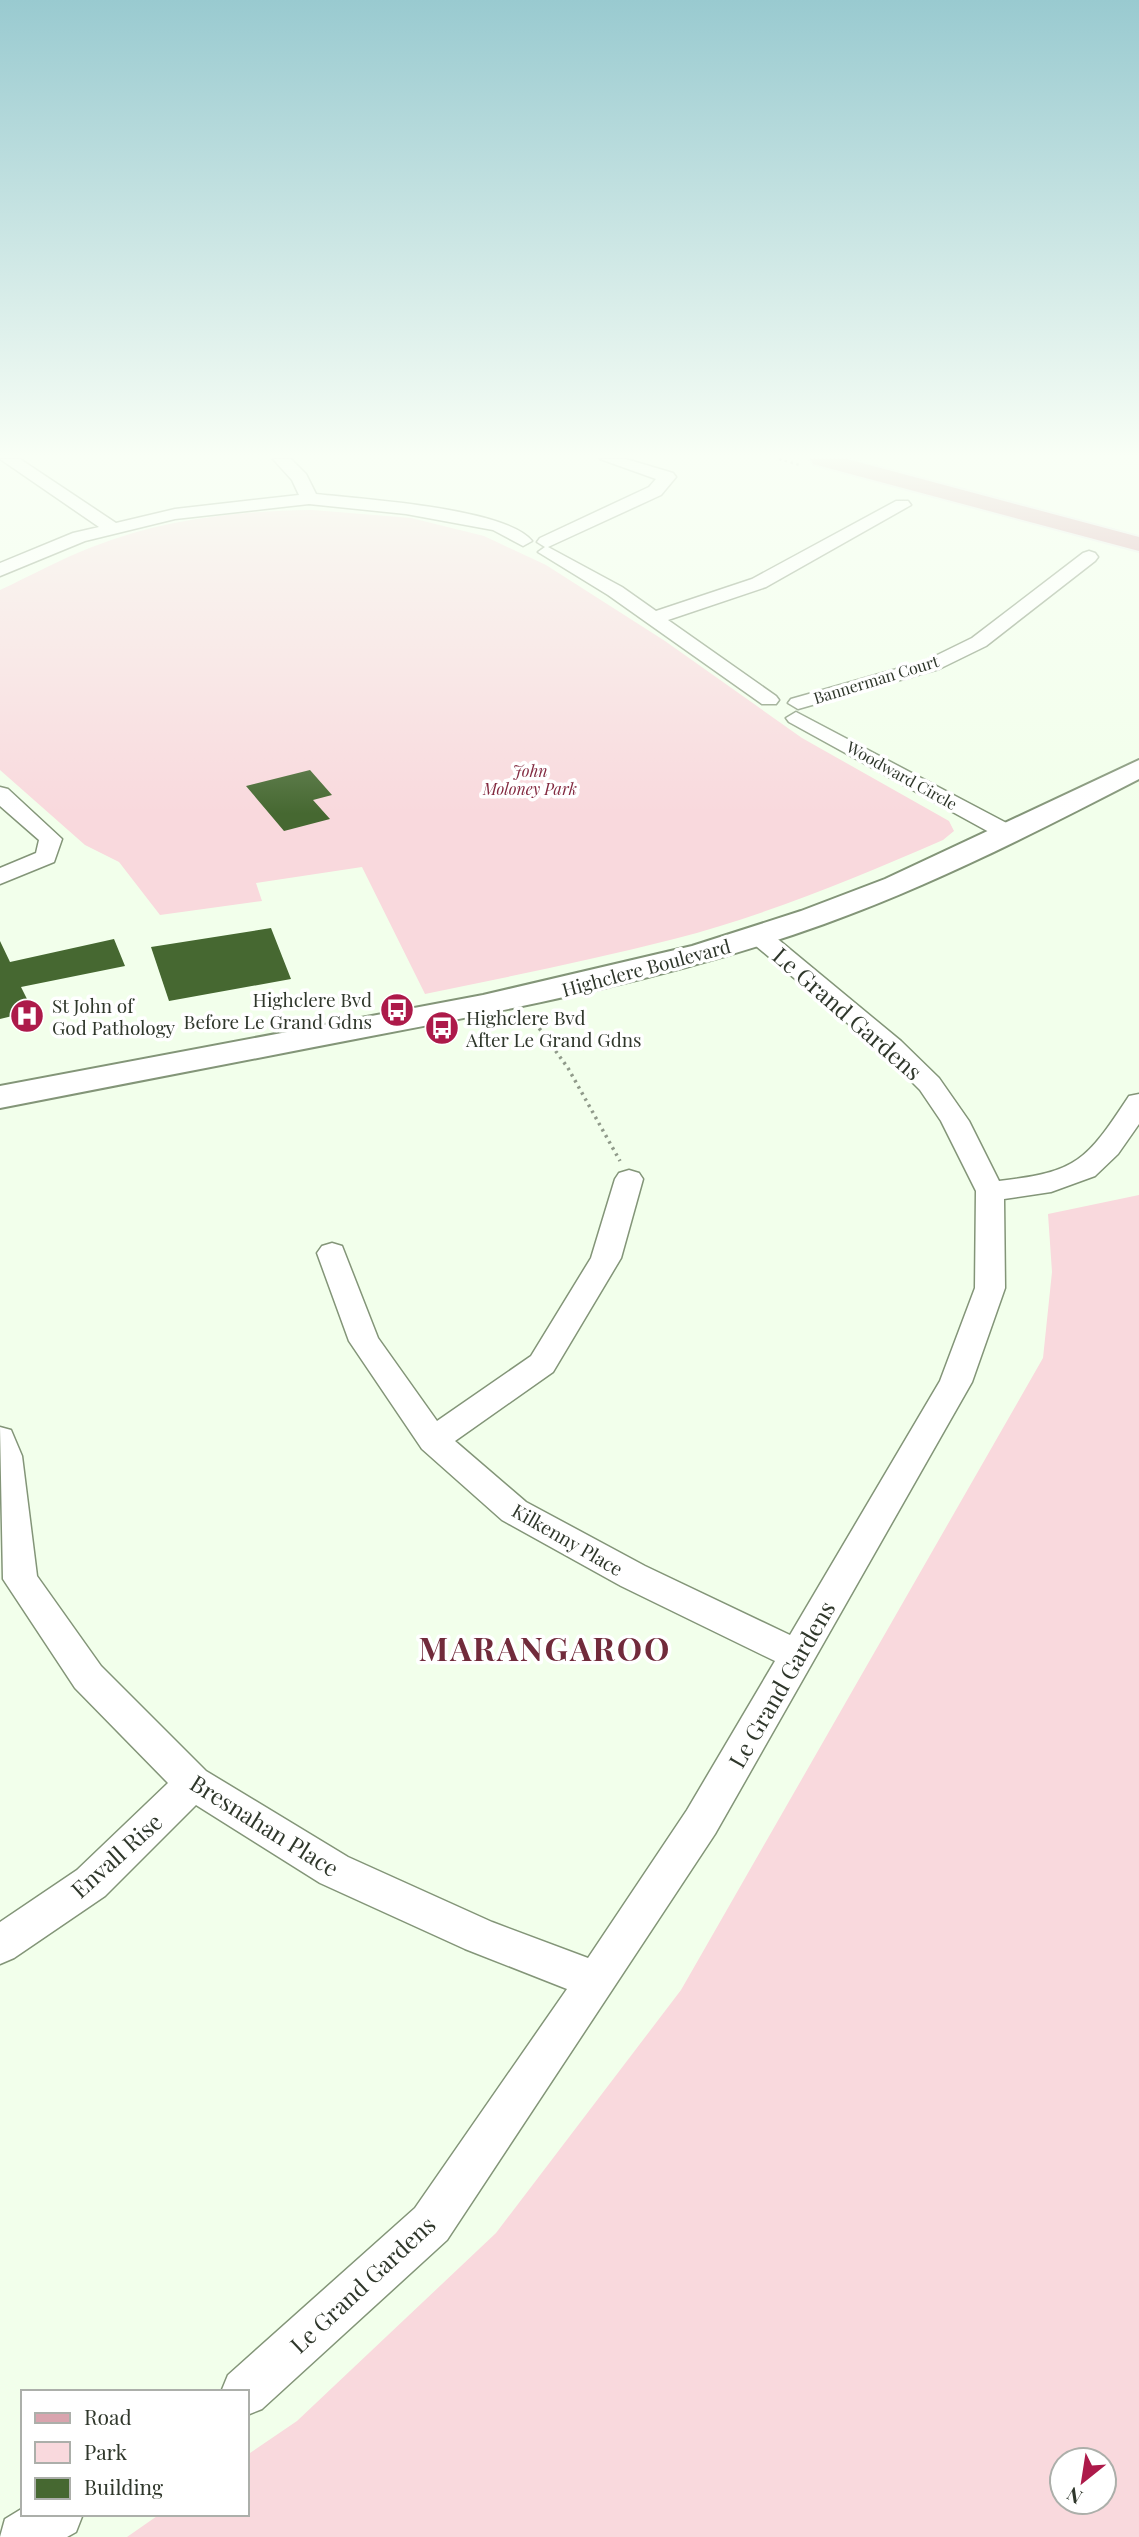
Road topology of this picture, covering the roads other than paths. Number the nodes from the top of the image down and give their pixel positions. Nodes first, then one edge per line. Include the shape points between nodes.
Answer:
1 (593, 577) edge
2 (770, 577) edge
3 (1063, 577) edge
4 (655, 618) junction
5 (797, 710) junction
6 (1139, 768) edge
7 (0, 794) edge
8 (1008, 833) junction
9 (0, 877) edge
10 (759, 936) junction
11 (0, 1097) edge
12 (1139, 1102) edge
13 (629, 1179) road end
14 (990, 1191) junction
15 (332, 1253) dead end
16 (0, 1439) edge
17 (433, 1440) junction
18 (10, 1584) edge
19 (797, 1655) junction
20 (193, 1783) junction
21 (0, 1945) edge
22 (597, 1981) junction
23 (247, 2390) edge
24 (55, 2516) edge
25 (23, 2537) edge

1 - 4 street, Woodward Circle
2 - 4 street
3 - 5 street, Bannerman Court via 979,642 932,665
4 - 5 street, Woodward Circle via 769,700 760,706 763,714 778,720
5 - 8 street, Woodward Circle
6 - 8 street, Highclere Boulevard
7 - 9 street via 51,839 46,857
8 - 10 street, Highclere Boulevard via 856,901
10 - 11 street, Highclere Boulevard via 630,974 518,999
10 - 14 street, Le Grand Gardens via 892,1046 930,1084 955,1121
12 - 14 street via 1121,1131 1084,1170 1050,1183
13 - 17 street via 607,1258 542,1364
14 - 19 street, Le Grand Gardens via 990,1288 956,1382
15 - 17 street, Kilkenny Place via 364,1341
16 - 18 street, Bresnahan Place via 6,1456
17 - 19 street, Kilkenny Place via 514,1511 632,1576
18 - 20 street, Bresnahan Place via 88,1677
19 - 22 street, Le Grand Gardens via 701,1822
20 - 21 street, Envall Rise via 91,1883
20 - 22 street, Bresnahan Place via 334,1870 479,1936
22 - 23 street, Le Grand Gardens via 431,2224
24 - 25 street

